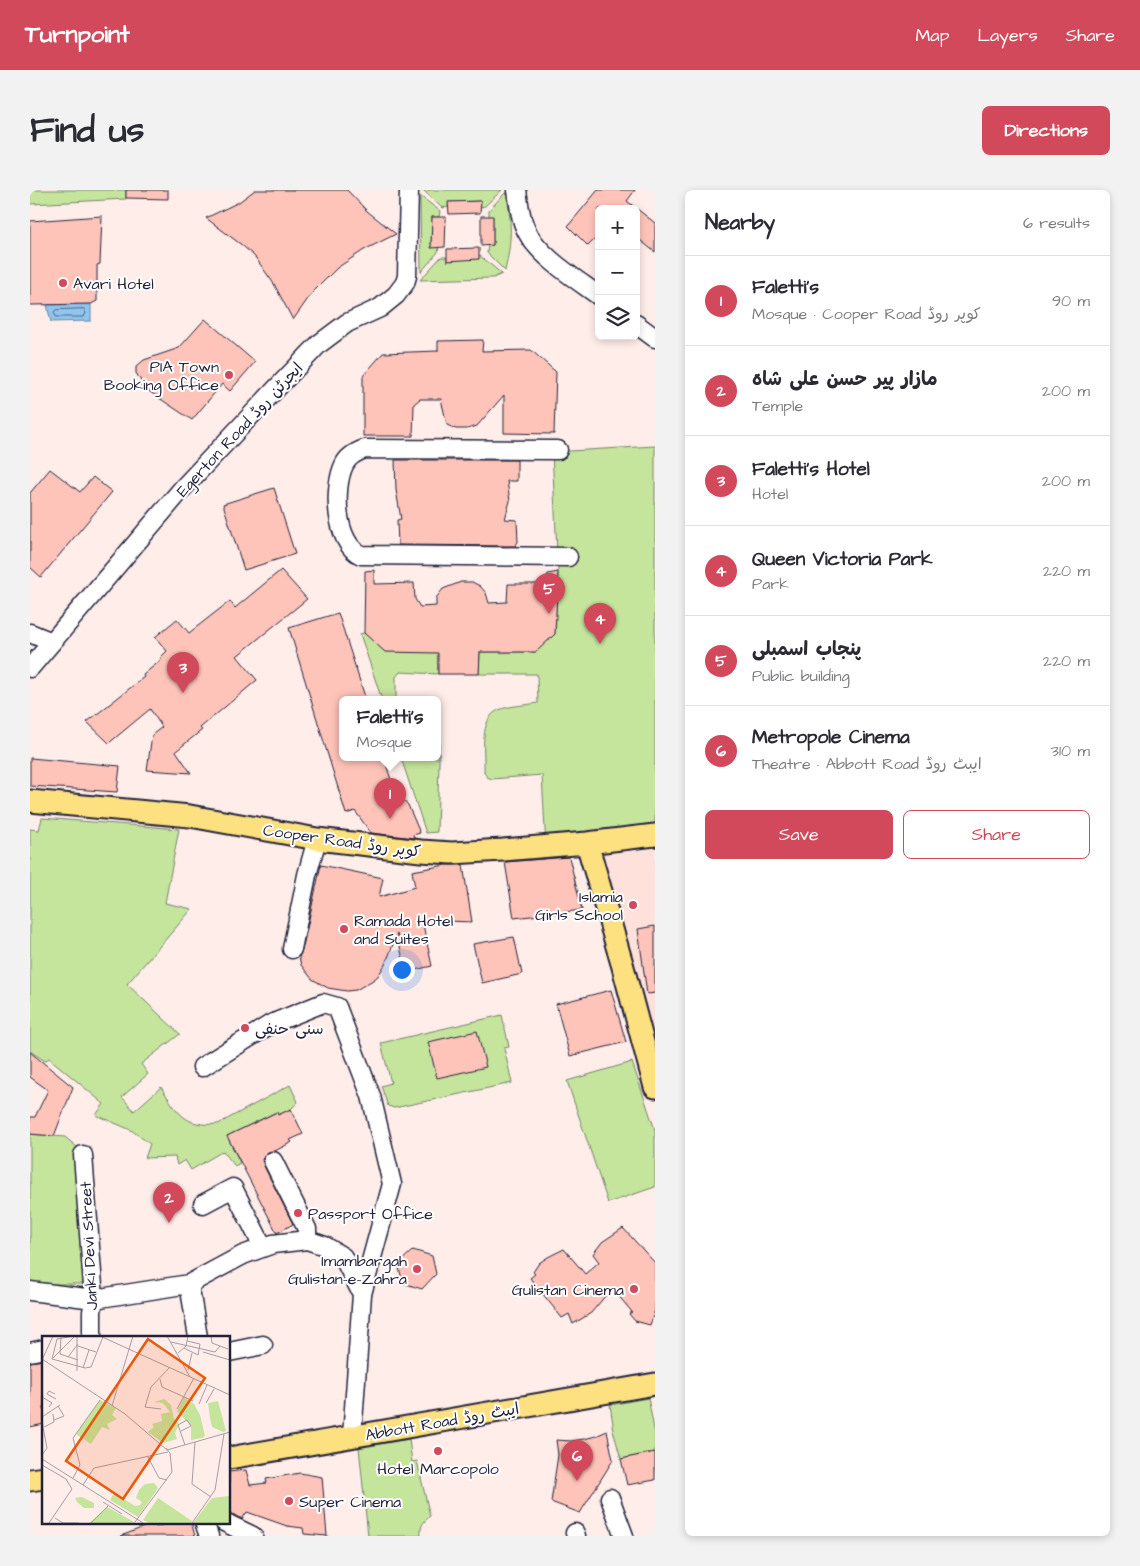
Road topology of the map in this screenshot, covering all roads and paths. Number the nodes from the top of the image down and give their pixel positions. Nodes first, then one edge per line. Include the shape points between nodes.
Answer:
1 (409, 190) edge
2 (517, 190) edge
3 (598, 295) edge
4 (640, 327) edge
5 (655, 338) edge
6 (558, 450) dead end
7 (568, 557) dead end
8 (30, 633) edge
9 (52, 642) junction
10 (30, 668) edge
11 (30, 801) edge
12 (655, 835) edge
13 (317, 839) junction
14 (587, 843) junction
15 (292, 949) dead end
16 (202, 1067) dead end
17 (655, 1087) edge
18 (83, 1155) dead end
19 (274, 1161) dead end
20 (203, 1204) dead end
21 (307, 1240) junction
22 (263, 1247) junction
23 (189, 1284) junction
24 (30, 1291) edge
25 (362, 1294) junction
26 (94, 1299) junction
27 (92, 1336) edge
28 (198, 1336) edge
29 (262, 1345) dead end
30 (230, 1352) edge
31 (655, 1374) edge
32 (655, 1384) edge
33 (352, 1431) junction
34 (230, 1448) edge
35 (230, 1458) edge
36 (610, 1498) dead end
37 (205, 1524) edge
38 (228, 1524) edge
39 (209, 1536) edge
40 (252, 1536) edge
41 (624, 1536) edge

1 - 9 street, Egerton Road ایجرٹن روڈ via 407,276 396,295 319,344 182,489
2 - 3 street via 522,219 534,242
4 - 5 street
6 - 7 street via 365,449 350,457 344,466 338,500 344,536 350,548 360,555
8 - 9 street
9 - 10 street, Egerton Road ایجرٹن روڈ
11 - 13 main road, Cooper Road کوپر روڈ via 190,816
12 - 14 main road, Cooper Road کوپر روڈ
13 - 14 main road, Cooper Road کوپر روڈ via 452,853
13 - 15 street
14 - 17 main road
16 - 25 street via 271,1024 323,1003 337,1007 371,1096 392,1184
18 - 26 street, Janki Devi Street
19 - 21 street via 307,1229
20 - 22 street via 234,1188
21 - 22 street
21 - 25 street via 343,1257
22 - 23 street
23 - 26 street
23 - 28 street
24 - 26 street
25 - 33 street
26 - 27 street, Janki Devi Street
29 - 30 street
31 - 33 main road, Abbott Road ایبٹ روڈ
32 - 33 main road, Abbott Road ایبٹ روڈ
33 - 34 main road, Abbott Road ایبٹ روڈ
33 - 35 main road, Abbott Road ایبٹ روڈ
36 - 41 street
37 - 39 street
38 - 40 street

